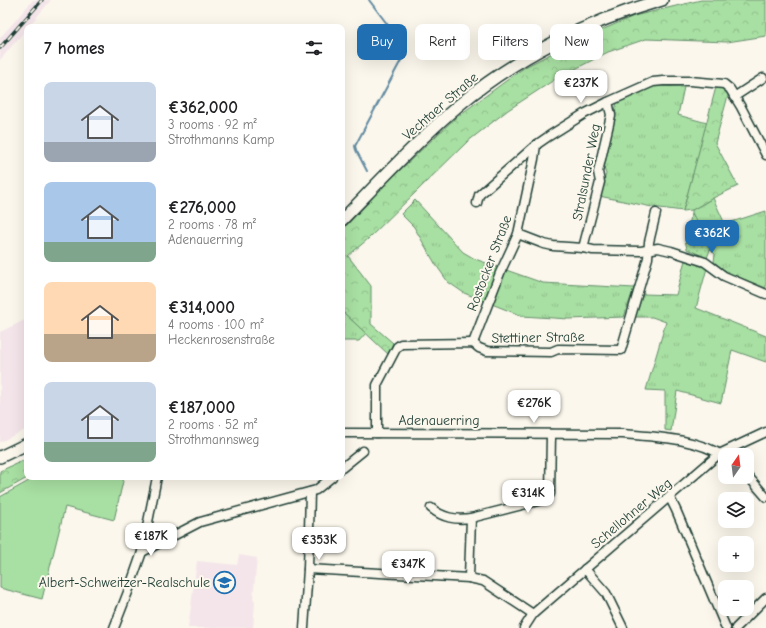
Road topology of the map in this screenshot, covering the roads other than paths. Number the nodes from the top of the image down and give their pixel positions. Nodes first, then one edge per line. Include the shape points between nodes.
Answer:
1 (662, 0) edge
2 (763, 78) dead end
3 (734, 97) junction
4 (608, 102) junction
5 (536, 145) junction
6 (764, 146) edge
7 (766, 155) edge
8 (477, 203) dead end
9 (656, 213) dead end
10 (345, 217) edge
11 (518, 234) junction
12 (583, 248) junction
13 (649, 249) junction
14 (766, 294) edge
15 (473, 343) junction
16 (766, 432) edge
17 (345, 433) edge
18 (377, 433) junction
19 (551, 434) junction
20 (24, 445) edge
21 (737, 448) edge
22 (363, 451) dead end
23 (718, 454) edge
24 (0, 457) edge
25 (718, 459) edge
26 (345, 466) edge
27 (157, 480) edge
28 (328, 480) edge
29 (754, 483) edge
30 (310, 492) junction
31 (766, 497) edge
32 (670, 498) junction
33 (430, 508) dead end
34 (471, 518) junction
35 (142, 552) junction
36 (308, 569) junction
37 (585, 569) junction
38 (469, 578) junction
39 (766, 598) edge
40 (534, 614) junction
41 (114, 628) edge
42 (304, 628) edge
43 (524, 628) edge
44 (623, 628) edge
45 (726, 628) edge
46 (736, 628) edge

1 - 10 main road, Vechtaer Straße via 570,34 491,81 460,105
2 - 3 street
3 - 4 street via 724,84 690,81 652,82
3 - 6 street
4 - 5 street via 584,114
4 - 12 street, Stralsunder Weg via 611,115 598,172 600,182
5 - 8 street via 479,195
5 - 11 street, Rostocker Straße
6 - 7 street
9 - 13 street
11 - 12 street via 553,246
11 - 15 street, Rostocker Straße
12 - 13 street via 641,251
13 - 14 street via 671,251 705,262 724,276
13 - 15 street, Stettiner Straße via 621,350 486,351
15 - 18 street, Stettiner Straße via 401,344 397,347 377,385
16 - 21 street, Schellohner Weg
17 - 18 street, Adenauerring
18 - 19 street, Adenauerring
19 - 23 street, Adenauerring via 623,434 670,439 697,445
19 - 34 street via 550,494 546,499
20 - 24 main road
22 - 26 street
25 - 32 street, Schellohner Weg
27 - 35 street
28 - 30 street
29 - 31 street
30 - 35 street via 200,522
30 - 36 street
32 - 37 street, Schellohner Weg
32 - 45 street
33 - 34 street via 440,515
34 - 38 street
35 - 41 street
36 - 38 street
36 - 42 street
37 - 40 street, Schellohner Weg
37 - 44 street via 606,593
38 - 40 street via 483,581
39 - 46 street
40 - 43 street, Schellohner Weg

